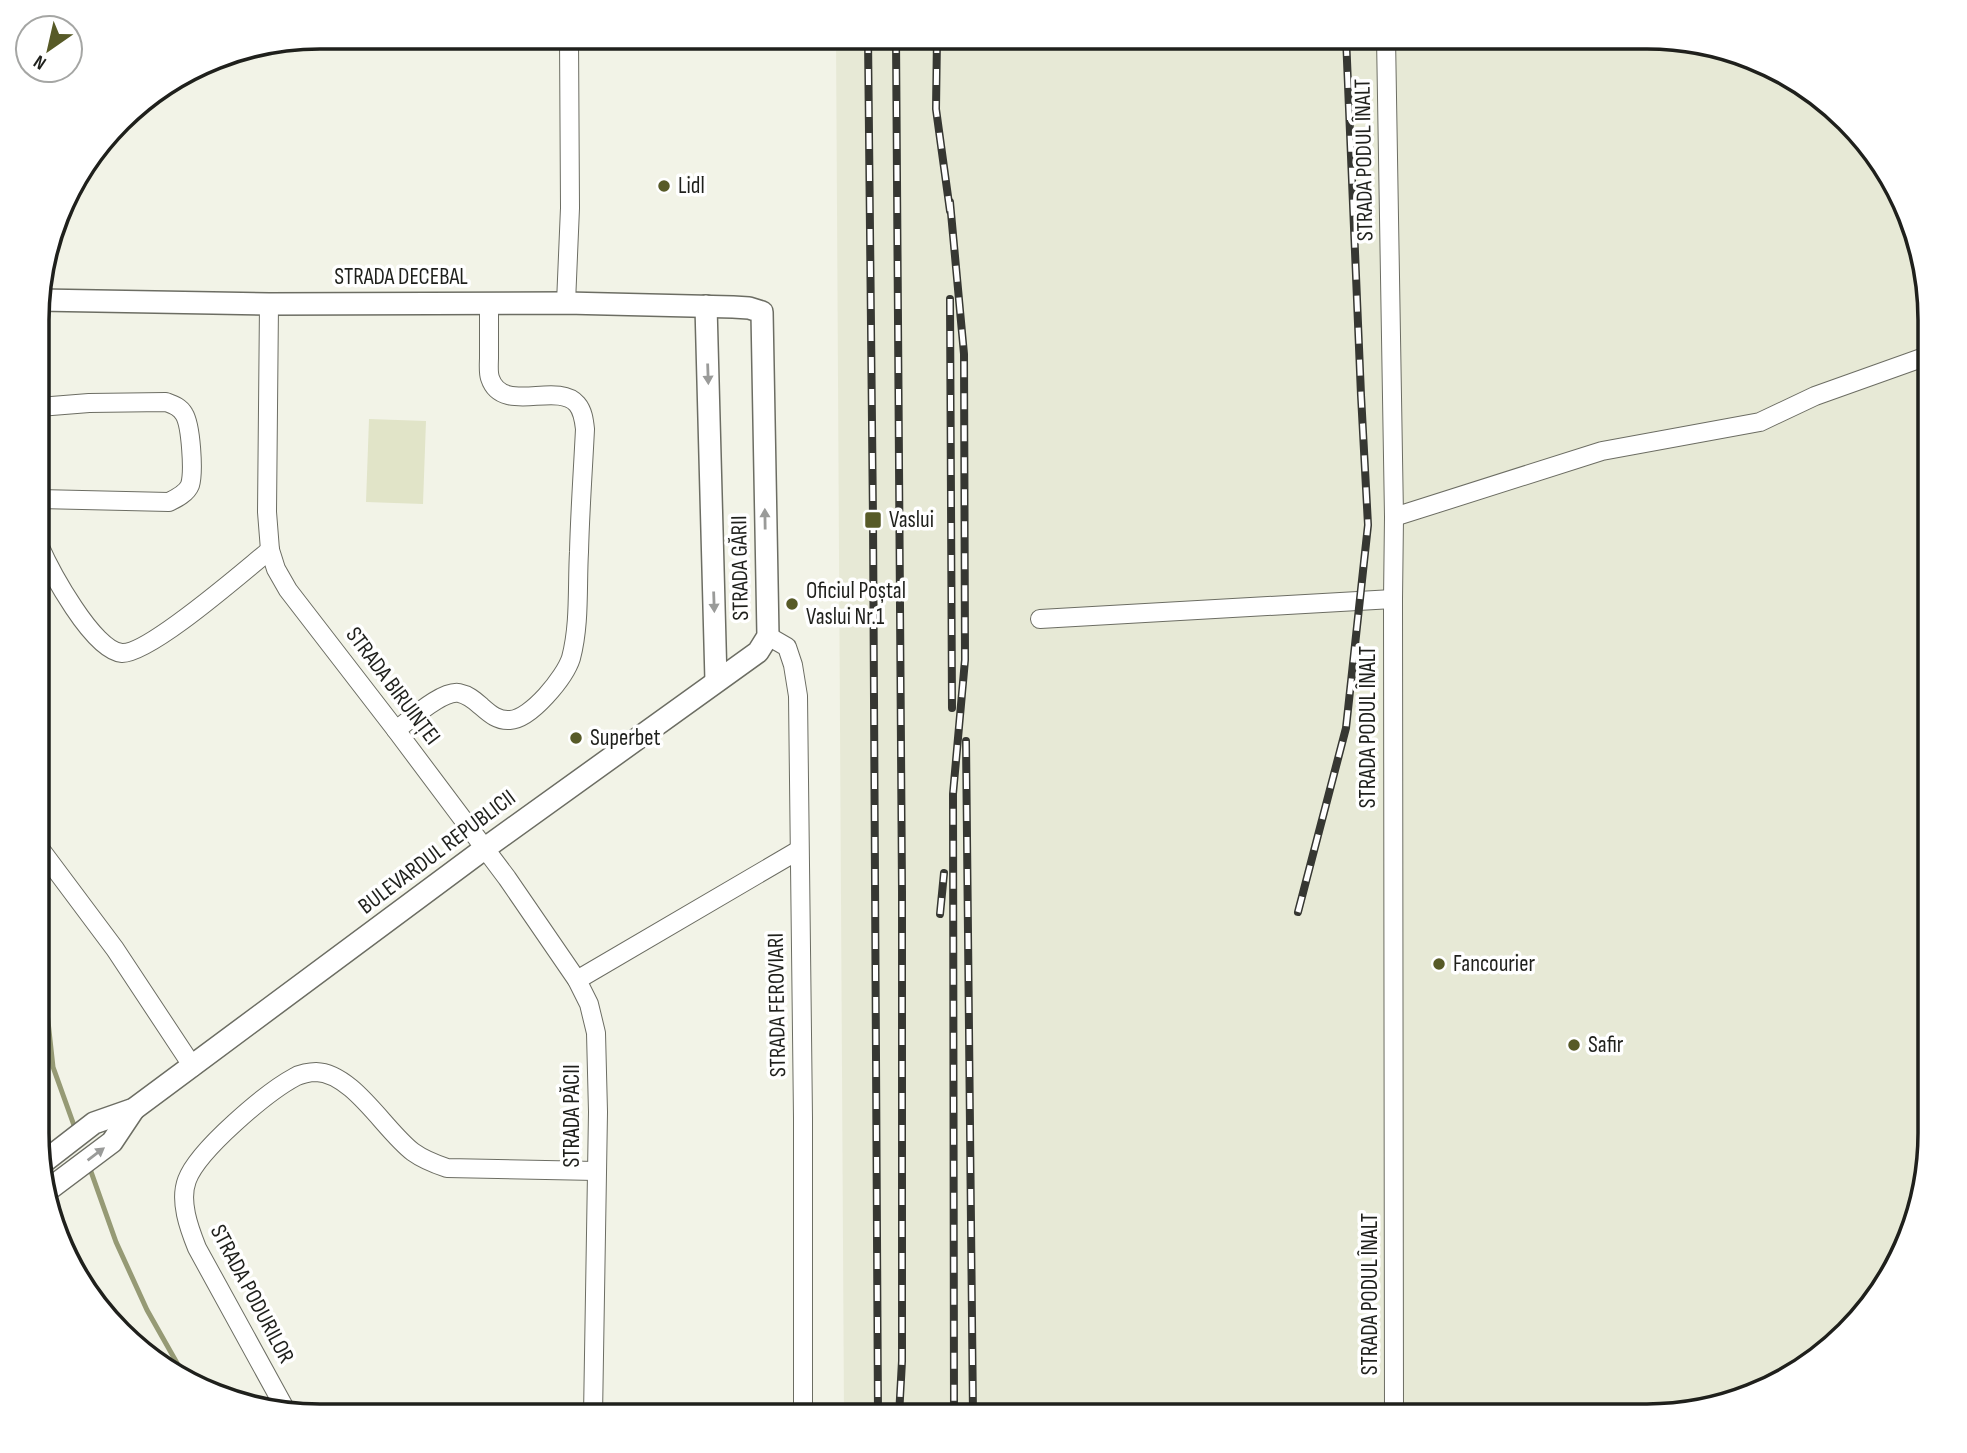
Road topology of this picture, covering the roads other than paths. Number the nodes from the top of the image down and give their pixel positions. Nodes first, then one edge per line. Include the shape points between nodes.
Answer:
1 (569, 49) edge
2 (1386, 49) edge
3 (50, 300) edge
4 (489, 303) junction
5 (566, 303) junction
6 (269, 304) junction
7 (706, 306) junction
8 (762, 312) joint
9 (1918, 359) edge
10 (49, 406) edge
11 (49, 499) edge
12 (1394, 517) junction
13 (270, 550) junction
14 (49, 569) edge
15 (1393, 599) junction
16 (1040, 620) dead end
17 (768, 636) junction
18 (716, 681) junction
19 (397, 730) junction
20 (485, 849) junction
21 (799, 850) junction
22 (49, 861) edge
23 (576, 980) junction
24 (192, 1066) junction
25 (134, 1109) junction
26 (50, 1157) edge
27 (596, 1171) junction
28 (54, 1186) edge
29 (281, 1401) edge
30 (593, 1404) edge
31 (803, 1404) edge
32 (1394, 1404) edge

1 - 5 street
2 - 12 street, STRADA PODUL ÎNALT
3 - 6 street, STRADA DECEBAL
4 - 5 street, STRADA DECEBAL
4 - 6 street, STRADA DECEBAL
4 - 19 street via 489,378 496,390 511,397 571,399 583,416 577,608 570,659 562,678 521,717 499,719 471,698 448,694
5 - 7 street, STRADA DECEBAL
6 - 13 street, STRADA BIRUINȚEI
7 - 8 street, STRADA DECEBAL
7 -> 18 street, STRADA GĂRII
17 -> 8 street, STRADA GĂRII
9 - 12 street via 1815,396 1760,422 1602,451
10 - 11 street via 166,402 176,406 188,424 192,469 190,485 169,502
12 - 15 street, STRADA PODUL ÎNALT
13 - 14 street via 188,617 152,641 122,653 91,633
13 - 19 street, STRADA BIRUINȚEI via 288,590
15 - 16 street
15 - 32 street, STRADA PODUL ÎNALT
17 - 18 street, BULEVARDUL REPUBLICII via 758,652
17 - 21 street, STRADA GĂRII via 788,647 796,680
18 - 20 street, BULEVARDUL REPUBLICII
19 - 20 street, STRADA BIRUINȚEI
20 - 23 street, STRADA PĂCII
20 - 24 street, BULEVARDUL REPUBLICII
21 - 23 street
21 - 31 street, STRADA FEROVIARI
22 - 24 street via 115,949
23 - 27 street, STRADA PĂCII via 589,1004 596,1033
24 - 25 street, BULEVARDUL REPUBLICII
25 - 26 street, BULEVARDUL REPUBLICII via 94,1123
28 -> 25 street, BULEVARDUL REPUBLICII via 112,1142
27 - 29 street, STRADA PODURILOR via 447,1168 412,1151 336,1077 317,1072 298,1075 277,1089 200,1160 187,1180 185,1200 197,1248
27 - 30 street, STRADA PĂCII

